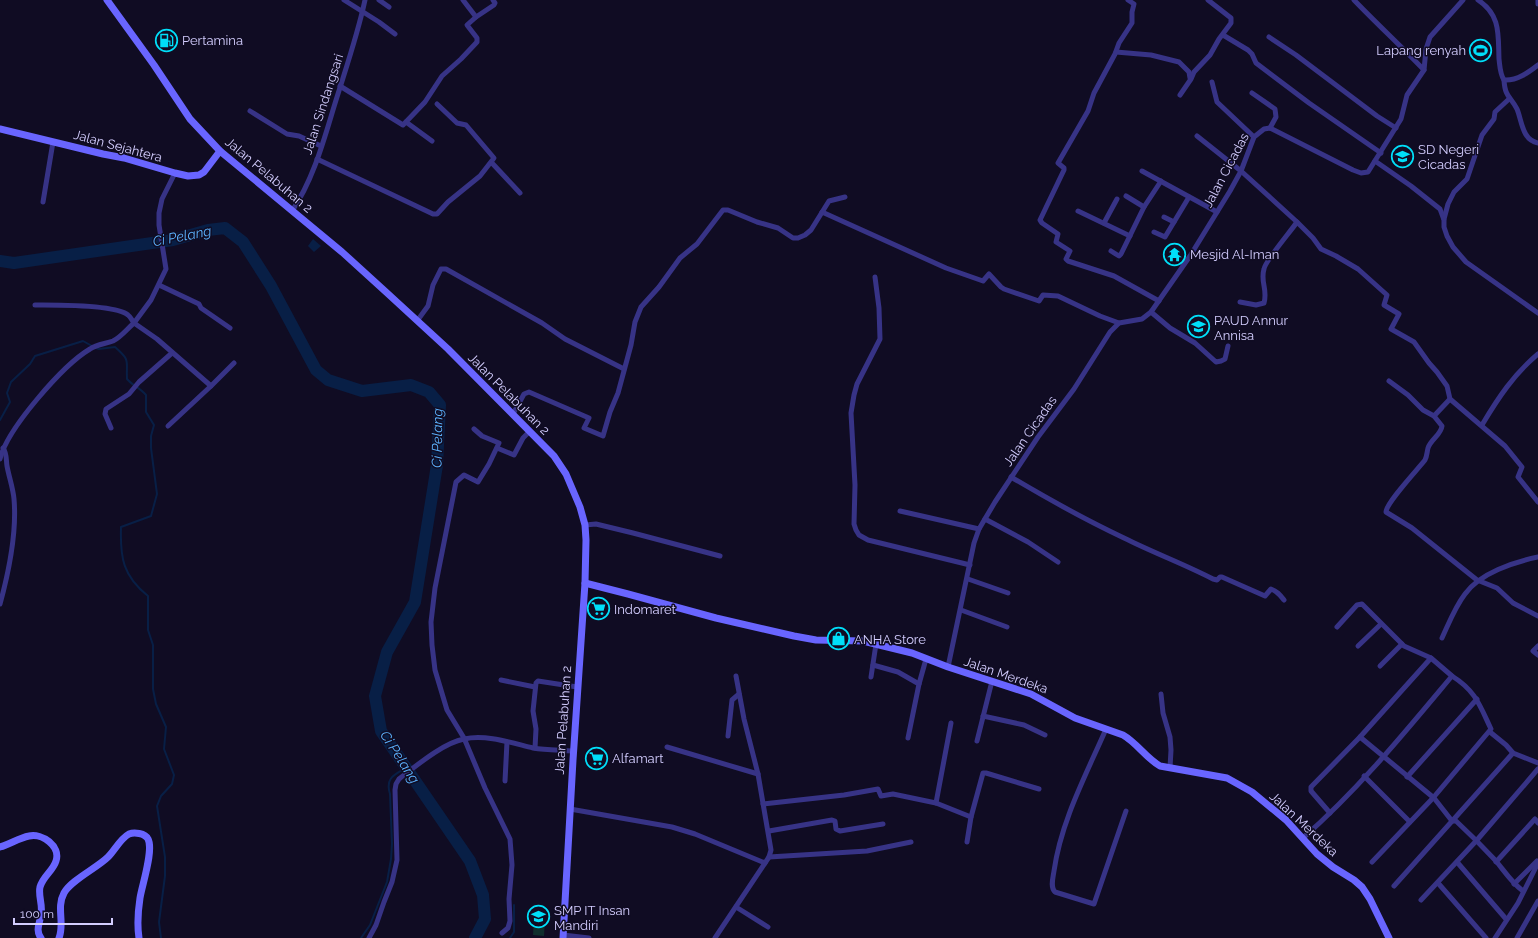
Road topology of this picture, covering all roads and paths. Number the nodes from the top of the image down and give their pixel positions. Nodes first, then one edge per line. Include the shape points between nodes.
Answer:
1 (107, 0) edge
2 (344, 0) edge
3 (365, 0) edge
4 (379, 0) edge
5 (463, 0) edge
6 (493, 0) edge
7 (1128, 0) edge
8 (1208, 0) edge
9 (1354, 0) edge
10 (1463, 0) edge
11 (1478, 0) edge
12 (1538, 0) edge
13 (1538, 4) edge
14 (389, 7) dead end
15 (362, 12) junction
16 (476, 17) junction
17 (395, 34) dead end
18 (1223, 35) junction
19 (1269, 37) dead end
20 (1116, 52) junction
21 (1538, 65) edge
22 (1424, 70) junction
23 (1191, 79) junction
24 (1504, 80) junction
25 (1212, 82) dead end
26 (340, 86) junction
27 (1252, 92) dead end
28 (1180, 95) dead end
29 (1509, 99) junction
30 (437, 104) dead end
31 (250, 111) dead end
32 (406, 122) junction
33 (1270, 128) junction
34 (1396, 128) junction
35 (0, 129) edge
36 (1198, 136) dead end
37 (1254, 137) junction
38 (432, 141) dead end
39 (53, 142) junction
40 (1538, 143) edge
41 (321, 146) junction
42 (220, 151) junction
43 (1380, 153) junction
44 (317, 159) junction
45 (1376, 161) junction
46 (492, 163) junction
47 (1142, 171) dead end
48 (1241, 171) junction
49 (175, 173) junction
50 (1161, 181) junction
51 (520, 193) dead end
52 (1126, 196) dead end
53 (845, 197) dead end
54 (1189, 197) junction
55 (1117, 199) dead end
56 (43, 202) dead end
57 (1144, 207) junction
58 (1078, 210) dead end
59 (292, 211) junction
60 (822, 212) junction
61 (1217, 212) junction
62 (1164, 217) dead end
63 (1444, 220) junction
64 (1174, 222) junction
65 (1297, 222) junction
66 (1104, 223) junction
67 (1154, 232) dead end
68 (1130, 236) junction
69 (1111, 251) dead end
70 (875, 277) dead end
71 (159, 285) junction
72 (1159, 301) junction
73 (1240, 302) dead end
74 (35, 305) dead end
75 (1151, 312) junction
76 (1538, 313) edge
77 (417, 320) junction
78 (134, 323) junction
79 (1119, 323) junction
80 (230, 328) dead end
81 (1228, 346) dead end
82 (172, 353) junction
83 (1538, 354) edge
84 (234, 363) dead end
85 (624, 369) junction
86 (1389, 381) dead end
87 (212, 386) junction
88 (1450, 399) junction
89 (513, 414) junction
90 (1434, 416) junction
91 (1482, 425) junction
92 (168, 426) dead end
93 (111, 428) dead end
94 (474, 429) dead end
95 (530, 431) junction
96 (3, 448) junction
97 (497, 448) junction
98 (0, 459) edge
99 (1011, 477) junction
100 (1538, 502) edge
101 (900, 511) dead end
102 (985, 519) junction
103 (585, 525) junction
104 (979, 530) junction
105 (720, 556) dead end
106 (1538, 557) edge
107 (1058, 562) dead end
108 (970, 565) junction
109 (968, 579) junction
110 (1477, 580) junction
111 (585, 583) junction
112 (1008, 593) dead end
113 (1284, 600) dead end
114 (0, 604) edge
115 (961, 610) junction
116 (1538, 616) edge
117 (1381, 624) junction
118 (1007, 626) dead end
119 (1337, 628) dead end
120 (1442, 638) dead end
121 (876, 644) junction
122 (1402, 644) junction
123 (1358, 646) dead end
124 (1538, 646) edge
125 (1538, 655) edge
126 (1431, 658) junction
127 (926, 659) junction
128 (873, 665) junction
129 (1380, 666) dead end
130 (948, 667) junction
131 (736, 676) dead end
132 (1452, 676) junction
133 (871, 677) dead end
134 (501, 680) dead end
135 (992, 681) junction
136 (919, 684) junction
137 (535, 687) junction
138 (577, 688) junction
139 (739, 694) junction
140 (1161, 694) dead end
141 (1477, 699) junction
142 (983, 716) junction
143 (951, 723) dead end
144 (1106, 729) junction
145 (1490, 732) junction
146 (1045, 735) dead end
147 (728, 736) dead end
148 (1360, 737) junction
149 (464, 738) junction
150 (908, 738) dead end
151 (977, 741) dead end
152 (507, 742) junction
153 (668, 747) dead end
154 (535, 748) junction
155 (573, 751) junction
156 (1513, 753) junction
157 (1383, 756) junction
158 (1538, 763) edge
159 (1170, 768) junction
160 (1538, 768) edge
161 (758, 774) junction
162 (1364, 776) junction
163 (1407, 776) junction
164 (505, 781) dead end
165 (1039, 789) dead end
166 (1433, 798) junction
167 (936, 803) junction
168 (763, 804) junction
169 (570, 809) junction
170 (1126, 811) dead end
171 (1330, 813) junction
172 (971, 817) junction
173 (1537, 819) edge
174 (1452, 821) junction
175 (1410, 822) junction
176 (883, 824) dead end
177 (768, 831) junction
178 (1303, 838) junction
179 (1477, 840) junction
180 (911, 842) dead end
181 (967, 842) dead end
182 (0, 847) edge
183 (768, 857) junction
184 (1372, 862) dead end
185 (1457, 862) junction
186 (1496, 862) junction
187 (1538, 862) edge
188 (765, 863) junction
189 (1438, 883) junction
190 (1514, 884) junction
191 (1394, 886) dead end
192 (1523, 891) junction
193 (1421, 900) dead end
194 (1538, 901) edge
195 (736, 907) junction
196 (1506, 919) junction
197 (768, 928) dead end
198 (502, 933) dead end
199 (563, 936) edge
200 (40, 938) edge
201 (59, 938) edge
202 (139, 938) edge
203 (369, 938) edge
204 (589, 938) edge
205 (715, 938) edge
206 (1389, 938) edge
207 (1486, 938) edge
208 (1495, 938) edge
209 (1517, 938) edge

1 - 42 street, Jalan Pelabuhan 2 via 190,119
2 - 15 street
3 - 15 street, Jalan Sindangsari
4 - 14 street
5 - 16 street
6 - 16 street via 494,5
7 - 20 street via 1134,4 1132,23
8 - 18 street via 1231,18 1231,23
9 - 22 street
10 - 22 street via 1430,37
11 - 24 street via 1489,11 1498,29 1500,72
12 - 13 street
15 - 17 street
15 - 26 street, Jalan Sindangsari
16 - 32 street via 467,25 477,38 477,42 442,76 425,102
18 - 23 street
18 - 43 street via 1248,50 1256,63
19 - 34 street
20 - 23 street via 1151,54 1180,62 1189,72
20 - 72 street via 1094,93 1088,112 1058,163 1064,170 1040,220 1058,234 1056,242 1070,251 1066,259 1068,261 1114,276
21 - 24 street via 1514,80
22 - 34 street via 1407,95
23 - 28 street
24 - 29 street
25 - 37 street via 1217,102
26 - 32 street via 401,124
26 - 41 street, Jalan Sindangsari
27 - 33 street via 1275,109 1276,117
29 - 40 street via 1517,109 1523,129 1529,138
29 - 63 street via 1495,112 1494,119 1482,135 1466,179 1454,192
30 - 46 street via 457,123 466,124 494,157
31 - 41 street via 287,134 299,136
32 - 38 street
33 - 37 street, Jalan Cicadas via 1264,129
33 - 45 street via 1361,173 1368,172
34 - 43 street
35 - 39 street, Jalan Sejahtera
36 - 48 street
37 - 48 street, Jalan Cicadas
39 - 49 street, Jalan Sejahtera
39 - 56 street
41 - 44 street, Jalan Sindangsari
42 - 49 street, Jalan Sejahtera via 199,175
42 - 59 street, Jalan Pelabuhan 2
43 - 45 street
44 - 46 street via 435,214
44 - 59 street, Jalan Sindangsari via 302,196
45 - 63 street via 1440,208
46 - 51 street
47 - 50 street
48 - 61 street, Jalan Cicadas
48 - 65 street
49 - 71 street via 162,199 159,212 166,269
50 - 54 street
50 - 57 street
52 - 57 street
53 - 60 street via 829,201
54 - 61 street
54 - 64 street
55 - 66 street
57 - 68 street
58 - 66 street
59 - 77 street, Jalan Pelabuhan 2
60 - 79 street via 946,268 983,281 989,274 1002,288 1039,302 1043,295 1058,296
60 - 85 street via 811,230 805,235 793,238 778,228 723,210 697,244 680,258 641,307
61 - 72 street, Jalan Cicadas
62 - 64 street
63 - 76 street via 1447,236 1466,262
64 - 67 street via 1165,237
65 - 73 street via 1264,267 1264,303 1256,305
65 - 88 street via 1321,249 1358,269 1387,295 1384,305 1399,314 1392,330 1414,342 1447,386
66 - 68 street
68 - 69 street via 1120,256
70 - 108 street via 880,339 857,384 851,413 855,478 854,524 859,535 868,540
71 - 78 street
71 - 80 street via 199,304
72 - 75 street, Jalan Cicadas
74 - 78 street via 117,310 128,315
75 - 79 street, Jalan Cicadas via 1142,319
75 - 81 street via 1170,328 1195,343 1216,362 1225,359
77 - 85 street via 428,306 433,285 441,269 446,269 542,323 565,339
77 - 89 street, Jalan Pelabuhan 2
78 - 82 street
78 - 96 street via 113,341 97,345 78,357 33,404
79 - 99 street, Jalan Cicadas via 1110,332 1074,389
82 - 87 street
82 - 93 street via 128,394 106,409 105,414
83 - 91 street via 1499,396
84 - 87 street
85 - 89 street via 603,436 584,428 589,418 529,392 524,394
86 - 90 street via 1423,410
87 - 92 street
88 - 90 street
88 - 91 street
89 - 95 street, Jalan Pelabuhan 2
90 - 110 street via 1442,426 1441,431 1428,448 1425,460 1395,495 1386,510
91 - 100 street via 1505,446 1522,467 1518,477
94 - 97 street via 482,436 499,443
95 - 97 street via 514,455
95 - 103 street, Jalan Pelabuhan 2 via 554,456 566,474
96 - 98 street
96 - 114 street via 14,498 15,517
97 - 149 street via 478,482 464,475 456,482 434,595 431,622 434,670 447,710
99 - 102 street, Jalan Cicadas
99 - 113 street via 1096,524 1213,579 1224,578 1265,596 1270,589 1278,592
101 - 104 street
102 - 104 street, Jalan Cicadas
102 - 107 street via 1028,542
103 - 105 street via 596,524
103 - 111 street, Jalan Pelabuhan 2
104 - 108 street, Jalan Cicadas
106 - 110 street via 1513,563
108 - 109 street, Jalan Cicadas
109 - 112 street
109 - 115 street, Jalan Cicadas
110 - 116 street via 1497,588 1513,603
110 - 120 street via 1465,593
111 - 121 street, Jalan Merdeka via 794,636
111 - 138 street, Jalan Pelabuhan 2
115 - 118 street
115 - 130 street, Jalan Cicadas
117 - 119 street via 1360,603
117 - 122 street
117 - 123 street
121 - 127 street, Jalan Merdeka
121 - 128 street
122 - 126 street
122 - 129 street
124 - 125 street via 1533,651
126 - 132 street
126 - 148 street
127 - 130 street, Jalan Merdeka
127 - 136 street
128 - 133 street
128 - 136 street via 898,672
130 - 135 street, Jalan Merdeka
131 - 139 street
132 - 141 street via 1463,683
132 - 157 street
134 - 137 street
135 - 142 street
135 - 144 street, Jalan Merdeka via 1031,694 1075,718
136 - 150 street
137 - 138 street via 538,681
137 - 154 street
138 - 155 street, Jalan Pelabuhan 2
139 - 147 street via 732,700
139 - 161 street
140 - 159 street via 1170,737
141 - 145 street via 1491,729
141 - 163 street
142 - 146 street via 1024,725
142 - 151 street
143 - 167 street
144 - 159 street, Jalan Merdeka via 1130,739 1153,762
144 - 170 street via 1066,823 1056,860 1052,886 1055,892 1094,904
145 - 156 street
145 - 166 street
148 - 157 street
148 - 171 street via 1311,788
149 - 152 street
149 - 198 street via 510,839 510,921 508,928
149 - 203 street via 431,756 399,779 396,784 397,860 392,882
152 - 154 street
152 - 164 street
153 - 161 street
154 - 155 street
155 - 169 street, Jalan Pelabuhan 2
156 - 158 street
156 - 174 street
157 - 162 street
157 - 163 street
159 - 178 street, Jalan Merdeka via 1227,778 1252,792
160 - 179 street
161 - 168 street
162 - 171 street
162 - 175 street
163 - 166 street
165 - 172 street via 985,772
166 - 174 street
166 - 175 street
167 - 168 street via 893,794 882,796 878,789
167 - 172 street
168 - 177 street
169 - 188 street via 672,827
169 - 199 street, Jalan Pelabuhan 2
171 - 178 street
172 - 181 street
173 - 186 street
174 - 179 street via 1456,821
174 - 191 street
175 - 184 street
176 - 177 street via 840,831 836,830 832,820
177 - 183 street via 771,850
178 - 206 street, Jalan Merdeka via 1333,867 1362,887
179 - 185 street
179 - 186 street
180 - 183 street via 867,851
182 - 200 street via 31,836 51,843 55,848 56,862 43,879 40,888
183 - 188 street
185 - 189 street
185 - 196 street
186 - 190 street
187 - 190 street
187 - 192 street
188 - 195 street
189 - 193 street
189 - 207 street
190 - 192 street
192 - 196 street
194 - 209 street
195 - 197 street
195 - 205 street
196 - 208 street
199 - 204 street
201 - 202 street via 62,931 60,904 66,890 110,856 123,838 132,833 144,835 149,844 149,858 139,900

